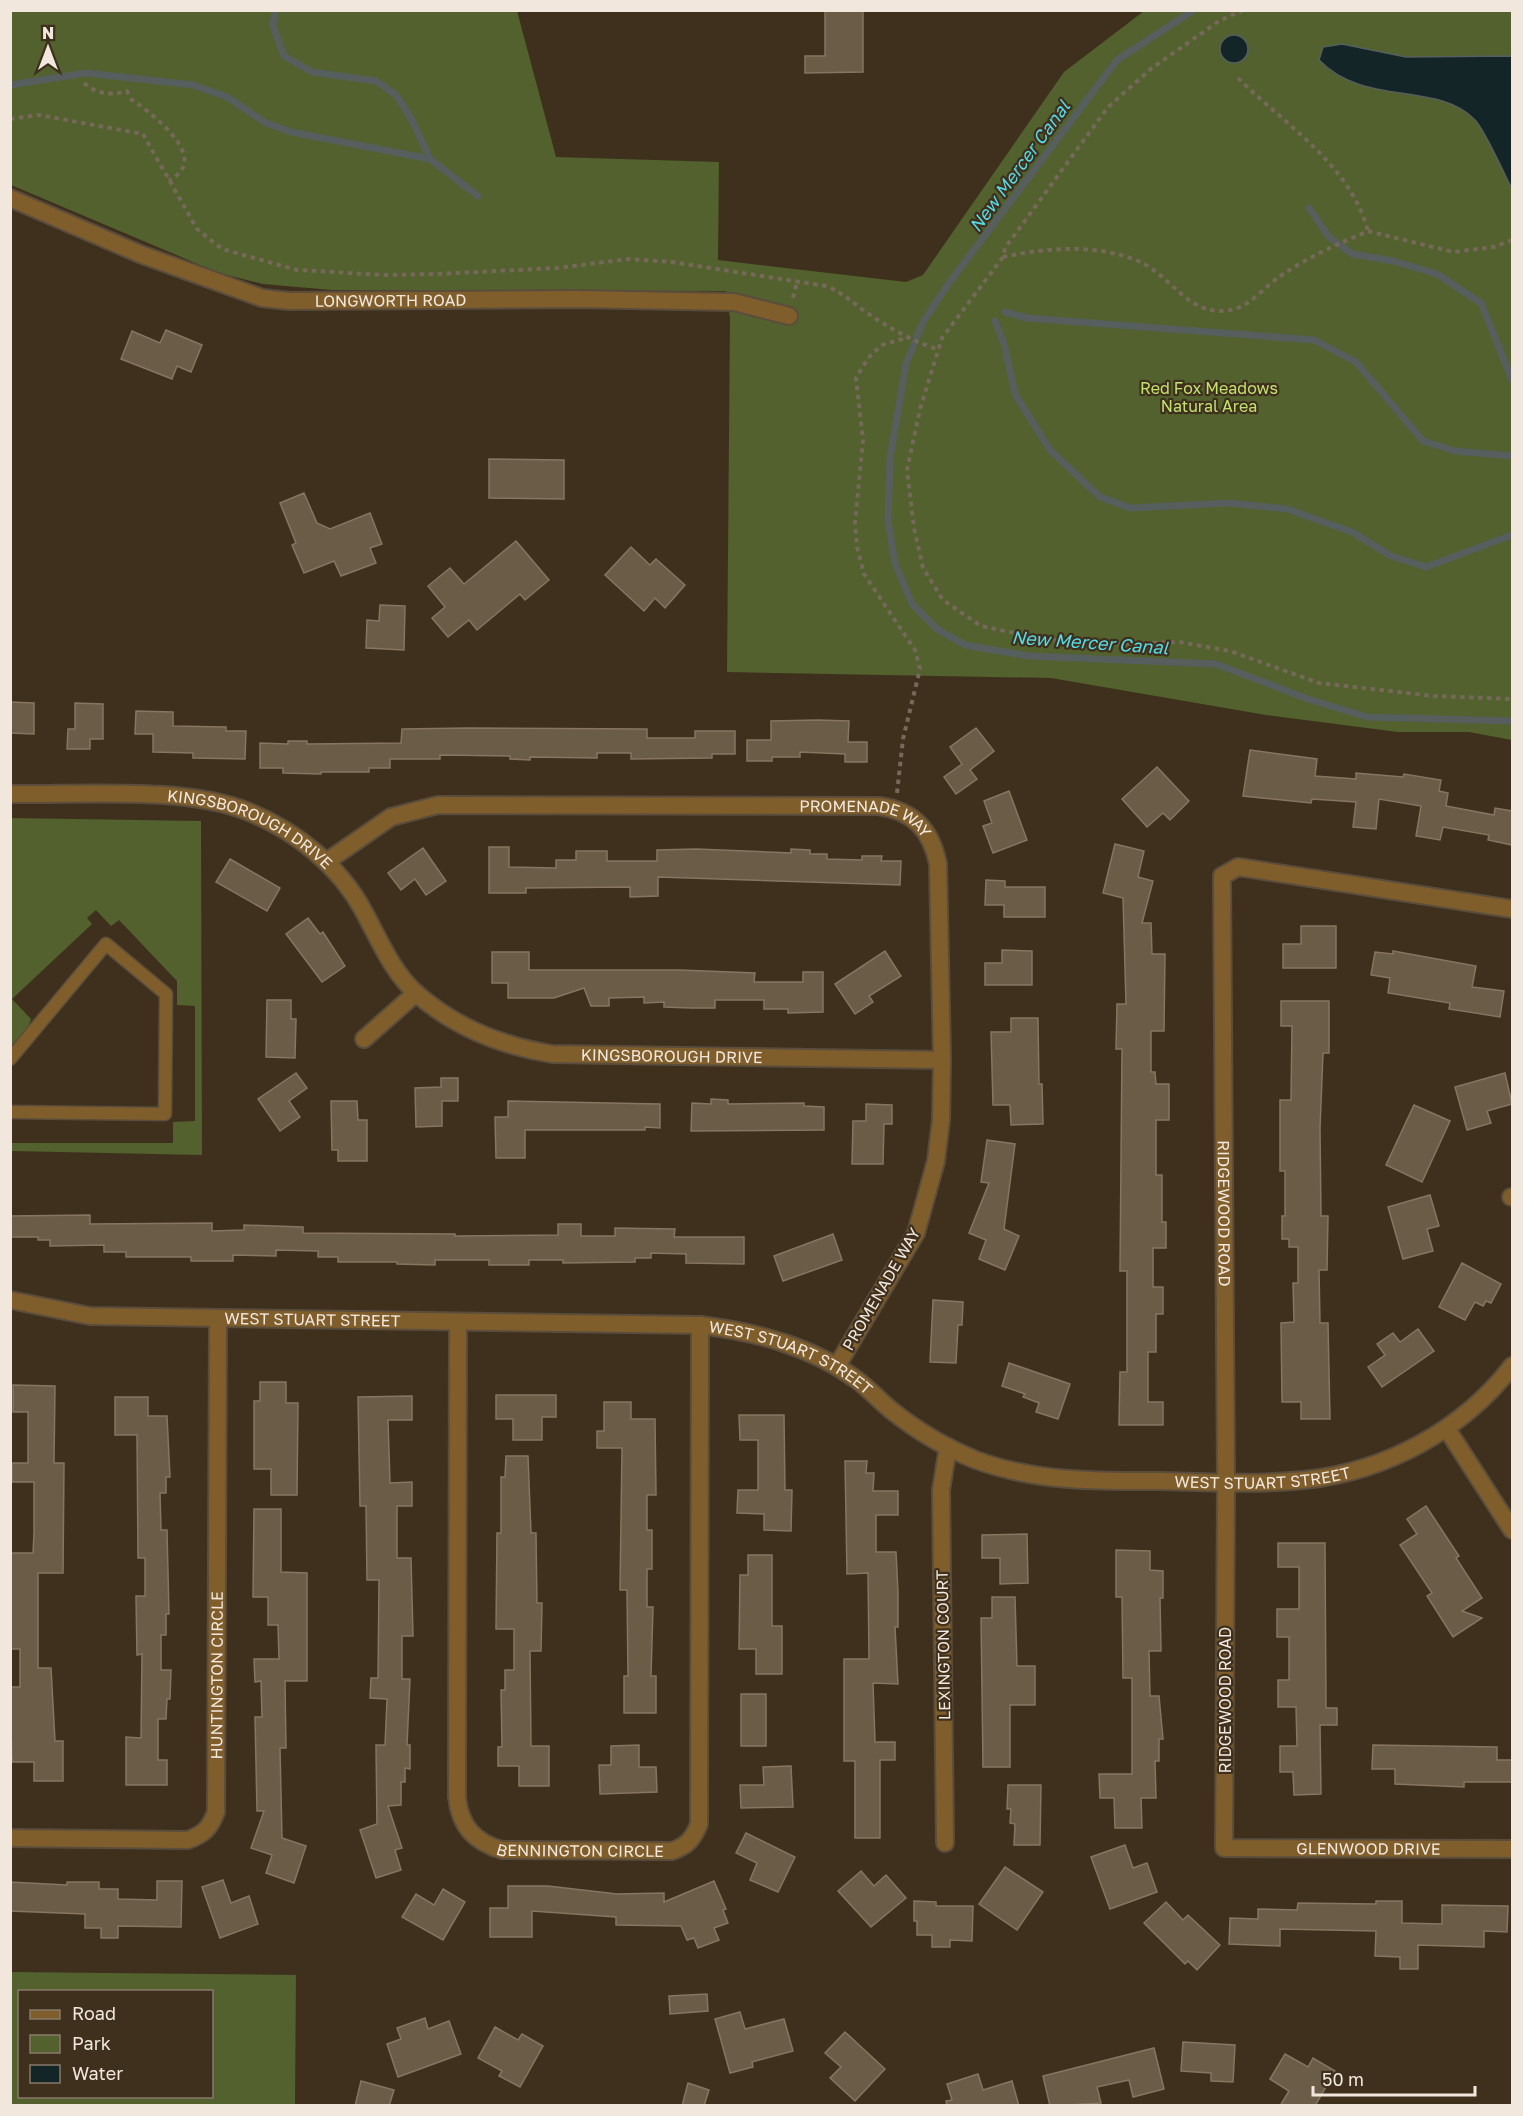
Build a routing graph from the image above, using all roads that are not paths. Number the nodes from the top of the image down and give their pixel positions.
1 (10, 198) edge
2 (789, 316) dead end
3 (10, 794) edge
4 (326, 862) junction
5 (1512, 909) edge
6 (416, 993) junction
7 (364, 1039) dead end
8 (10, 1059) edge
9 (942, 1060) junction
10 (10, 1112) edge
11 (10, 1300) edge
12 (218, 1320) junction
13 (458, 1322) junction
14 (700, 1325) junction
15 (837, 1366) junction
16 (1512, 1366) edge
17 (1446, 1429) junction
18 (948, 1447) junction
19 (1226, 1482) junction
20 (1512, 1530) edge
21 (10, 1838) edge
22 (945, 1843) dead end
23 (1224, 1848) joint
24 (1512, 1849) edge

1 - 2 street, LONGWORTH ROAD
3 - 4 street, KINGSBOROUGH DRIVE
4 - 6 street, KINGSBOROUGH DRIVE
4 - 9 street, PROMENADE WAY
5 - 19 street, RIDGEWOOD ROAD
6 - 7 street
6 - 9 street, KINGSBOROUGH DRIVE
8 - 10 lane
9 - 15 street, PROMENADE WAY
11 - 12 street, WEST STUART STREET
12 - 13 street, WEST STUART STREET
12 - 21 street, HUNTINGTON CIRCLE
13 - 14 street, WEST STUART STREET
13 - 14 street, BENNINGTON CIRCLE
14 - 15 street, WEST STUART STREET
15 - 18 street, WEST STUART STREET
16 - 17 street, WEST STUART STREET
17 - 19 street, WEST STUART STREET
17 - 20 street
18 - 19 street, WEST STUART STREET
18 - 22 street, LEXINGTON COURT
19 - 23 street, RIDGEWOOD ROAD
23 - 24 street, GLENWOOD DRIVE

